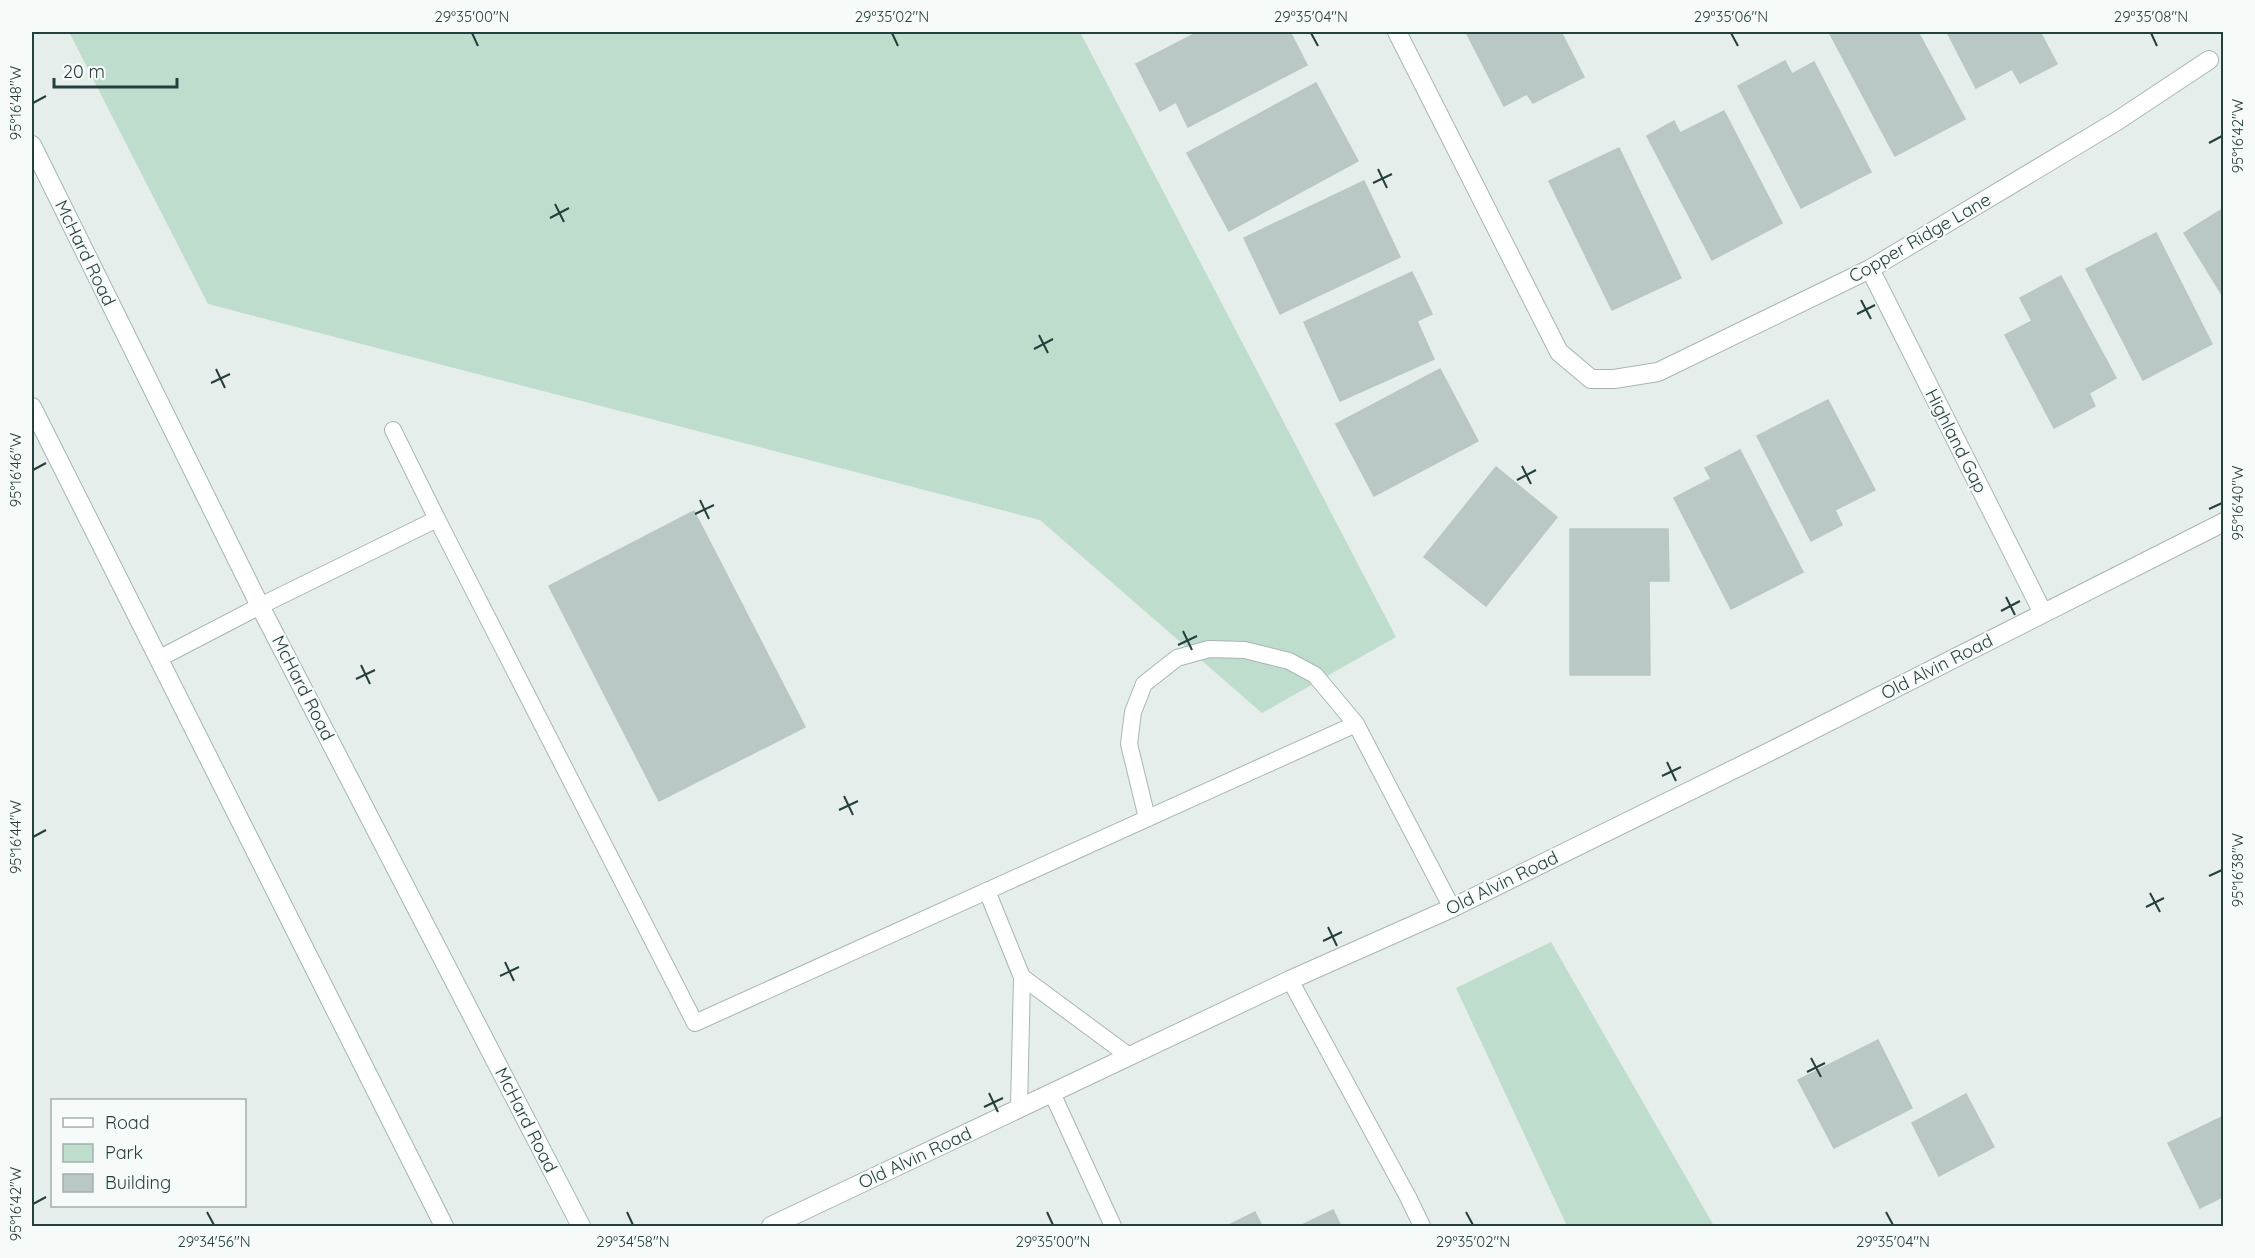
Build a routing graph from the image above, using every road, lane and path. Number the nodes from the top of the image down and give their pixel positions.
1 (1397, 32) edge
2 (2209, 60) dead end
3 (32, 145) edge
4 (1870, 269) junction
5 (32, 407) edge
6 (393, 430) dead end
7 (437, 519) junction
8 (2223, 522) edge
9 (261, 606) junction
10 (2043, 613) junction
11 (158, 659) junction
12 (1356, 724) junction
13 (1147, 818) junction
14 (987, 891) junction
15 (1452, 908) junction
16 (1022, 976) junction
17 (1290, 980) junction
18 (1129, 1056) junction
19 (1052, 1093) junction
20 (1020, 1108) junction
21 (444, 1227) edge
22 (581, 1227) edge
23 (771, 1227) edge
24 (1113, 1227) edge
25 (1422, 1227) edge

1 - 4 street, Copper Ridge Lane
2 - 4 street, Copper Ridge Lane
3 - 9 street, McHard Road
4 - 10 street, Highland Gap
5 - 11 street
6 - 7 lane
7 - 9 lane
7 - 14 lane
8 - 10 street, Old Alvin Road
9 - 11 lane
9 - 22 street, McHard Road
10 - 15 street, Old Alvin Road
11 - 21 street
12 - 13 lane
12 - 13 lane
12 - 15 lane
13 - 14 lane
14 - 16 lane
15 - 17 street, Old Alvin Road
16 - 18 lane
16 - 20 lane
17 - 18 street, Old Alvin Road
17 - 25 lane
18 - 19 street, Old Alvin Road
19 - 20 street, Old Alvin Road
19 - 24 lane
20 - 23 street, Old Alvin Road

